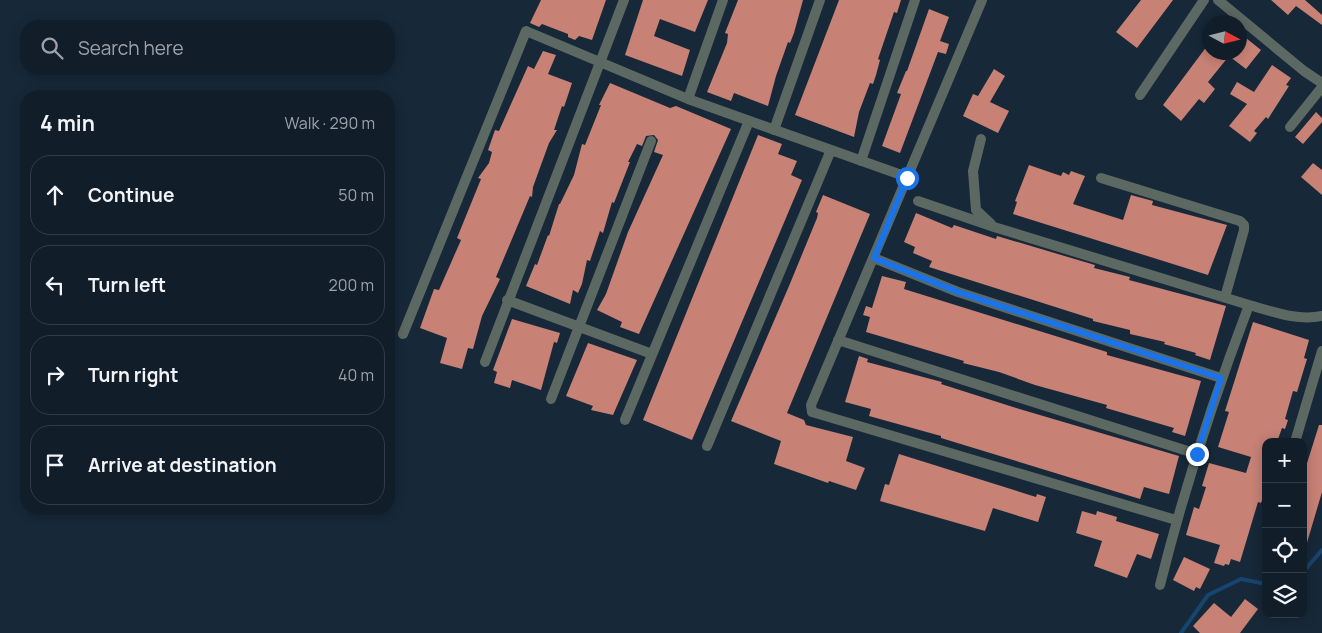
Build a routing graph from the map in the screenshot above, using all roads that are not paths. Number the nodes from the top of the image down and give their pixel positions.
1 (624, 0) edge
2 (723, 0) edge
3 (820, 0) edge
4 (915, 0) edge
5 (982, 0) edge
6 (1204, 0) edge
7 (1218, 0) edge
8 (600, 62) junction
9 (1322, 83) edge
10 (1322, 87) edge
11 (1140, 95) dead end
12 (688, 99) junction
13 (749, 120) junction
14 (1290, 127) dead end
15 (774, 130) junction
16 (981, 139) dead end
17 (651, 142) dead end
18 (831, 150) junction
19 (861, 161) junction
20 (907, 178) junction
21 (1101, 178) dead end
22 (918, 201) dead end
23 (994, 227) junction
24 (874, 258) junction
25 (1224, 297) junction
26 (507, 300) junction
27 (1249, 305) junction
28 (1322, 316) edge
29 (578, 326) junction
30 (403, 334) dead end
31 (838, 340) junction
32 (1322, 351) edge
33 (652, 354) junction
34 (484, 362) dead end
35 (1221, 378) junction
36 (552, 399) dead end
37 (625, 420) dead end
38 (1296, 438) edge
39 (707, 446) dead end
40 (1197, 454) junction
41 (1176, 520) junction
42 (1160, 585) dead end

1 - 8 street
2 - 12 street
3 - 15 street
4 - 19 street
5 - 20 street
6 - 11 street
7 - 9 street
8 - 12 street
8 - 26 street
8 - 30 street
10 - 14 street
12 - 13 street
13 - 15 street
13 - 33 street
15 - 18 street
16 - 23 street
17 - 29 street
18 - 19 street
18 - 39 street
19 - 20 street
20 - 24 street
21 - 25 street
22 - 23 street
23 - 25 street
24 - 31 street
24 - 35 street
25 - 27 street
26 - 29 street
26 - 34 street
27 - 28 street
27 - 35 street
29 - 33 street
29 - 36 street
31 - 40 street
31 - 41 street
32 - 38 street
33 - 37 street
35 - 40 street
40 - 41 street
41 - 42 street

